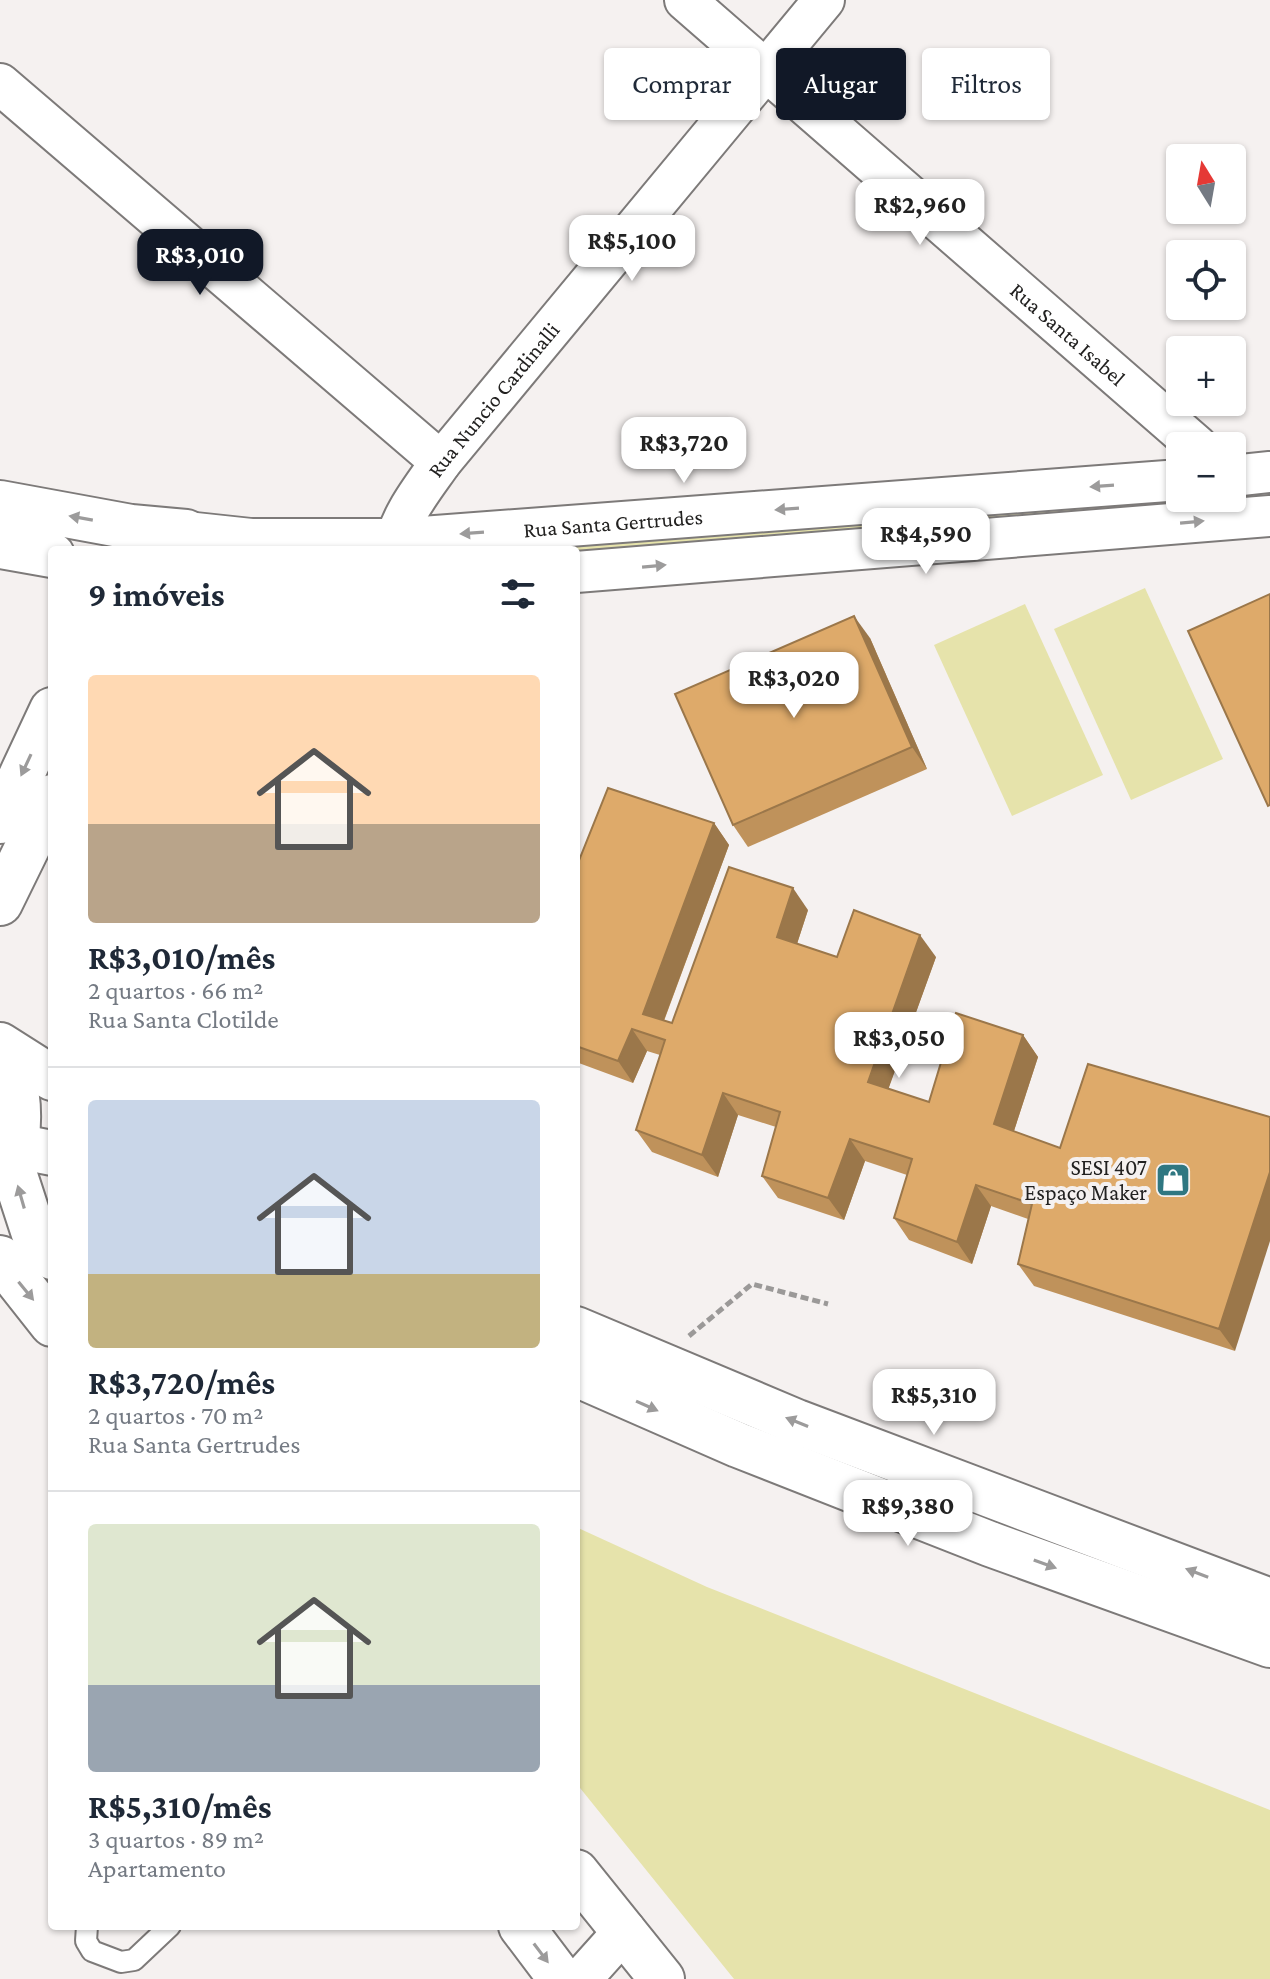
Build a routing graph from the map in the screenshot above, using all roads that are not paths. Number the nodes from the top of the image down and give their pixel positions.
1 (685, 0) edge
2 (824, 0) edge
3 (767, 71) junction
4 (0, 84) edge
5 (1181, 432) edge
6 (441, 462) junction
7 (1270, 472) edge
8 (1246, 475) edge
9 (1166, 481) edge
10 (0, 503) edge
11 (1270, 516) edge
12 (128, 538) edge
13 (181, 541) edge
14 (395, 544) edge
15 (0, 546) edge
16 (48, 554) edge
17 (580, 572) edge
18 (48, 719) edge
19 (48, 805) edge
20 (0, 821) edge
21 (0, 903) edge
22 (0, 1045) edge
23 (48, 1075) edge
24 (19, 1152) edge
25 (48, 1253) edge
26 (0, 1258) edge
27 (48, 1319) edge
28 (580, 1331) edge
29 (580, 1376) edge
30 (1270, 1601) edge
31 (1270, 1645) edge
32 (580, 1877) edge
33 (87, 1930) edge
34 (166, 1930) edge
35 (524, 1930) edge
36 (625, 1930) junction
37 (561, 1979) edge
38 (581, 1979) edge
39 (662, 1979) edge

1 - 3 street, Rua Santa Isabel
2 - 3 street, Rua Nuncio Cardinalli
3 - 5 street, Rua Santa Isabel
3 - 6 street, Rua Nuncio Cardinalli
4 - 6 street
6 - 14 street, Rua Nuncio Cardinalli
7 - 8 street
9 -> 14 street, Rua Santa Gertrudes
12 -> 10 street, Rua Santa Gertrudes
17 -> 11 street, Rua Santa Gertrudes
12 - 13 street, Rua Santa Gertrudes
13 - 14 street, Rua Santa Gertrudes
15 - 16 street
18 -> 20 street
19 - 21 street
22 - 23 street
22 - 24 street
25 -> 24 street
26 -> 27 street
30 -> 28 street
29 -> 31 street
32 - 36 street
33 - 34 lane
35 -> 37 street
36 - 38 street
36 - 39 street

